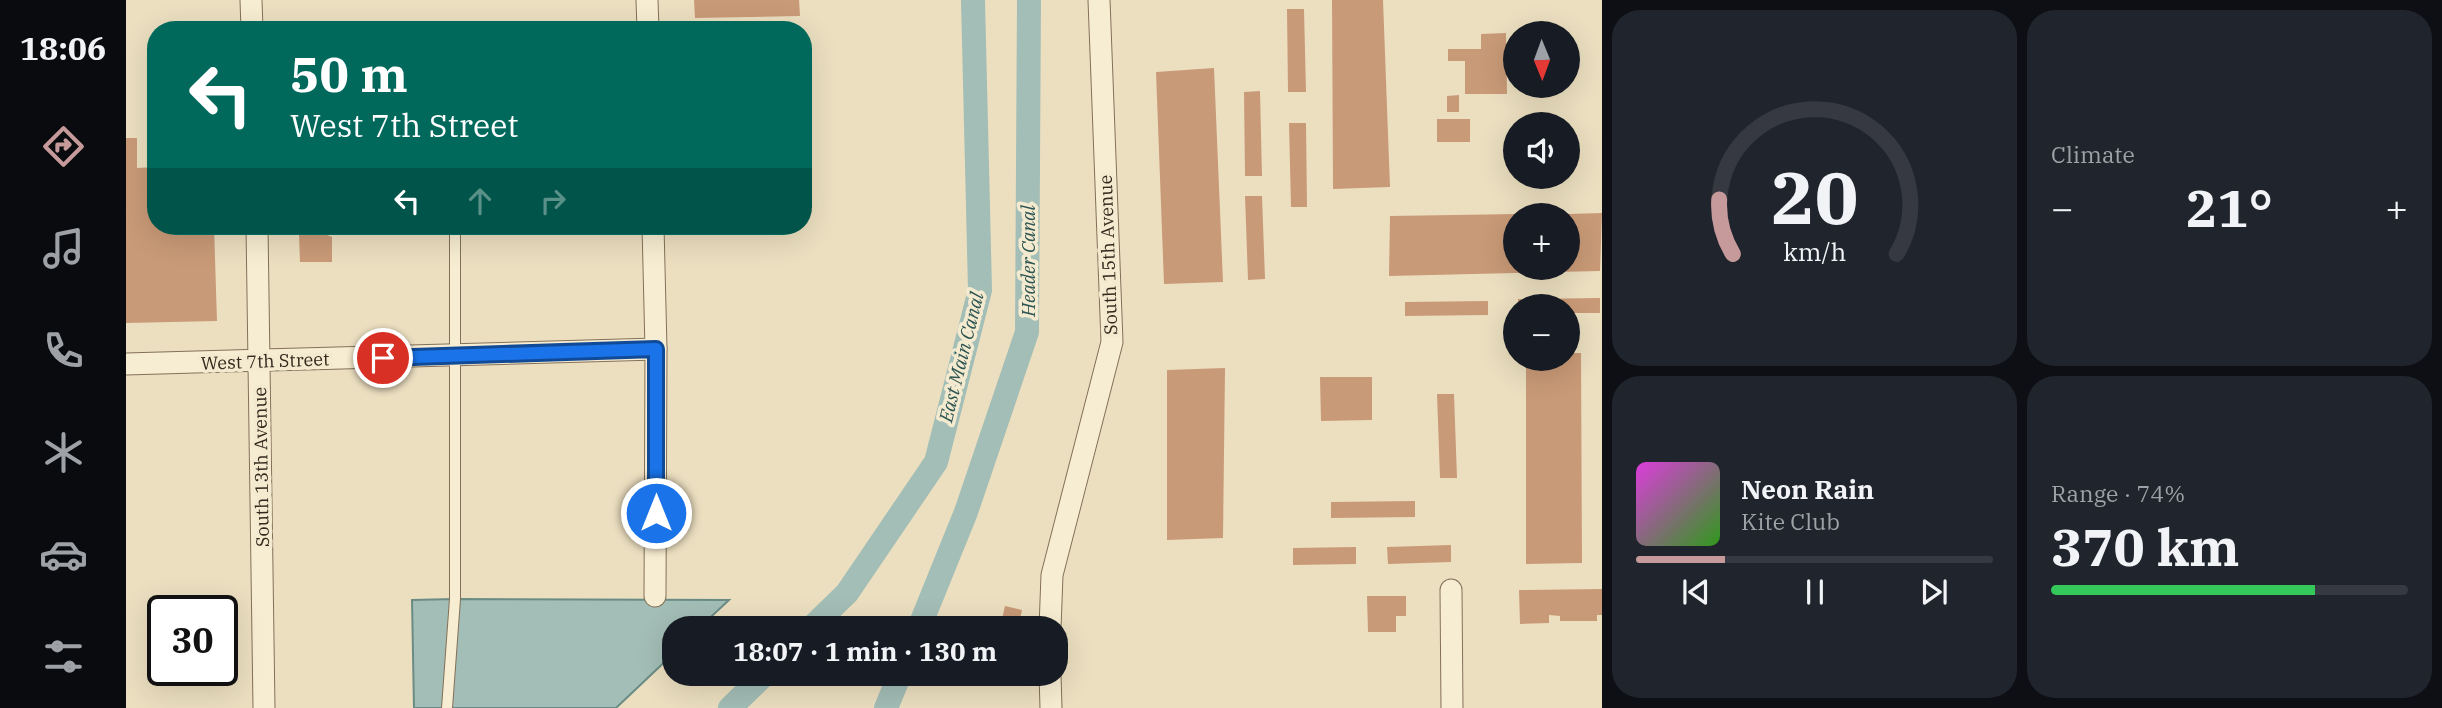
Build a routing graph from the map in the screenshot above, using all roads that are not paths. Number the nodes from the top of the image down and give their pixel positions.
1 (251, 0) edge
2 (647, 0) edge
3 (1099, 0) edge
4 (252, 21) edge
5 (648, 21) edge
6 (257, 235) edge
7 (455, 235) edge
8 (653, 235) edge
9 (656, 349) junction
10 (456, 355) junction
11 (260, 362) junction
12 (126, 364) edge
13 (1451, 590) dead end
14 (655, 596) dead end
15 (1050, 616) edge
16 (1050, 686) edge
17 (264, 708) edge
18 (447, 708) edge
19 (1051, 708) edge
20 (1452, 708) edge

1 - 4 street
2 - 5 street
3 - 15 street, South 15th Avenue
6 - 11 street, South 13th Avenue
7 - 10 lane
8 - 9 street
9 - 10 street, West 7th Street
9 - 14 street
10 - 11 street, West 7th Street
10 - 18 lane
11 - 12 street, West 7th Street
11 - 17 street, South 13th Avenue
13 - 20 street
16 - 19 street

